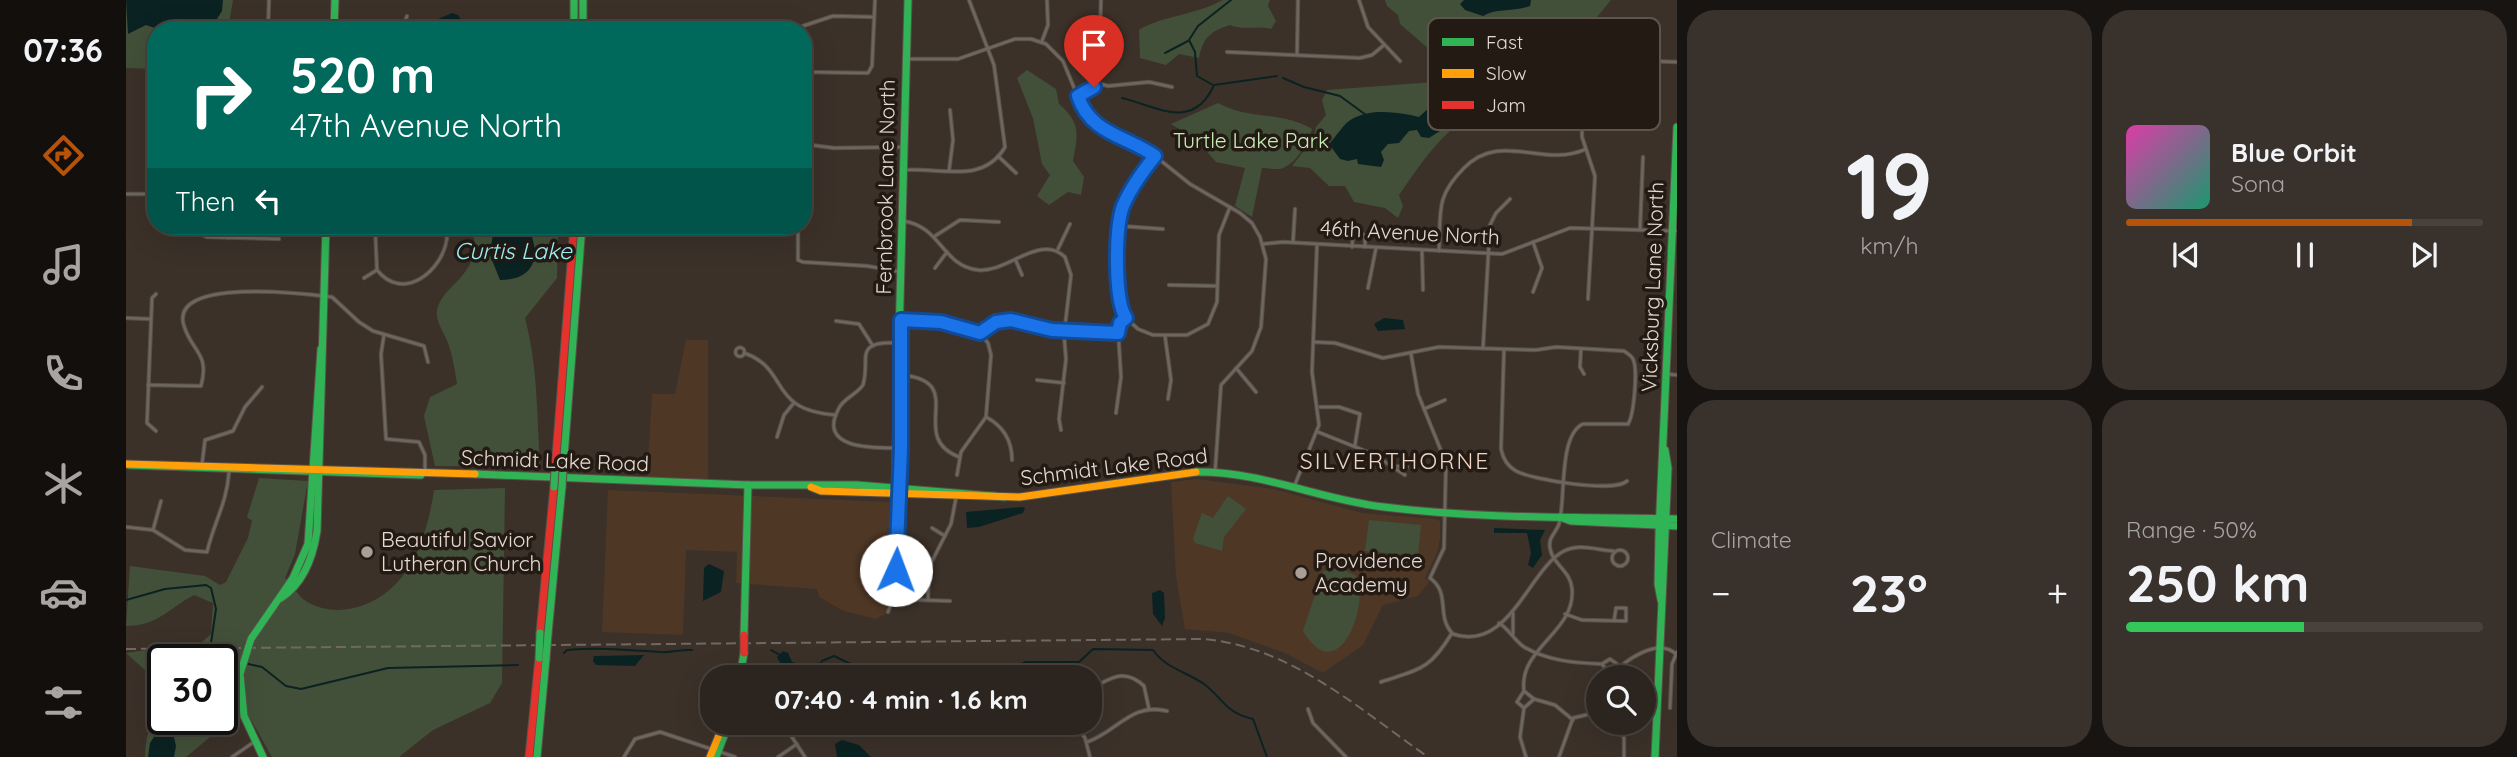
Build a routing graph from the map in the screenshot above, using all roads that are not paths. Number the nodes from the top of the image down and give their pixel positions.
1 (269, 0) edge
2 (335, 0) edge
3 (574, 0) edge
4 (583, 0) edge
5 (875, 0) edge
6 (908, 0) edge
7 (969, 0) edge
8 (1047, 0) edge
9 (1101, 0) edge
10 (1298, 0) edge
11 (1359, 0) edge
12 (407, 16) dead end
13 (874, 17) junction
14 (268, 21) edge
15 (334, 21) edge
16 (405, 21) edge
17 (575, 21) edge
18 (583, 21) edge
19 (812, 23) edge
20 (1042, 42) junction
21 (1384, 45) junction
22 (988, 50) junction
23 (1227, 52) dead end
24 (1297, 55) junction
25 (906, 59) junction
26 (1400, 61) dead end
27 (812, 72) edge
28 (1097, 83) junction
29 (1172, 87) dead end
30 (1078, 96) junction
31 (950, 110) dead end
32 (1677, 127) edge
33 (1581, 130) edge
34 (812, 145) edge
35 (904, 147) junction
36 (1586, 149) junction
37 (998, 156) junction
38 (1155, 156) junction
39 (1643, 157) dead end
40 (904, 170) junction
41 (949, 171) junction
42 (1017, 173) dead end
43 (126, 194) edge
44 (147, 194) edge
45 (1510, 199) dead end
46 (1230, 207) junction
47 (1295, 209) dead end
48 (903, 221) junction
49 (999, 222) dead end
50 (1070, 224) dead end
51 (1120, 226) junction
52 (1593, 228) junction
53 (1163, 229) dead end
54 (1640, 230) junction
55 (1675, 231) edge
56 (203, 235) edge
57 (229, 235) edge
58 (326, 235) edge
59 (375, 235) edge
60 (446, 235) edge
61 (573, 235) edge
62 (581, 235) edge
63 (797, 235) edge
64 (934, 236) junction
65 (229, 238) junction
66 (279, 239) dead end
67 (1293, 242) junction
68 (1534, 242) junction
69 (1263, 244) junction
70 (1317, 244) junction
71 (1352, 247) junction
72 (1364, 248) junction
73 (1376, 248) junction
74 (1058, 251) junction
75 (1422, 251) junction
76 (947, 252) junction
77 (1439, 252) junction
78 (1488, 254) junction
79 (1016, 261) junction
80 (936, 268) dead end
81 (377, 270) junction
82 (902, 272) junction
83 (1022, 275) dead end
84 (365, 278) dead end
85 (1169, 285) dead end
86 (1217, 286) junction
87 (1368, 288) dead end
88 (1423, 290) dead end
89 (1533, 292) dead end
90 (156, 294) dead end
91 (323, 296) junction
92 (1588, 299) dead end
93 (126, 318) edge
94 (1126, 318) junction
95 (151, 319) junction
96 (901, 320) junction
97 (836, 321) dead end
98 (1065, 331) junction
99 (980, 333) junction
100 (1118, 333) junction
101 (384, 335) junction
102 (1165, 336) junction
103 (1313, 342) junction
104 (900, 343) junction
105 (873, 345) junction
106 (1483, 348) junction
107 (1504, 349) junction
108 (1581, 349) junction
109 (744, 354) dead end
110 (1411, 354) junction
111 (428, 362) dead end
112 (1236, 368) junction
113 (1584, 374) dead end
114 (1667, 374) junction
115 (900, 375) junction
116 (1677, 375) edge
117 (934, 378) dead end
118 (1037, 380) dead end
119 (930, 383) junction
120 (1064, 383) junction
121 (148, 385) junction
122 (262, 387) dead end
123 (1256, 392) dead end
124 (1168, 399) dead end
125 (1445, 400) dead end
126 (793, 404) junction
127 (1318, 407) junction
128 (1424, 409) junction
129 (1116, 413) dead end
130 (836, 415) junction
131 (986, 417) junction
132 (1629, 424) junction
133 (1061, 430) dead end
134 (156, 431) dead end
135 (1629, 431) dead end
136 (1318, 432) junction
137 (777, 437) dead end
138 (1355, 445) junction
139 (896, 448) junction
140 (959, 457) junction
141 (1012, 460) dead end
142 (126, 464) edge
143 (202, 464) junction
144 (1392, 466) junction
145 (1407, 467) dead end
146 (316, 470) junction
147 (559, 470) junction
148 (229, 471) junction
149 (1215, 473) junction
150 (425, 474) junction
151 (957, 475) dead end
152 (1405, 475) dead end
153 (1563, 481) junction
154 (1627, 481) dead end
155 (748, 485) junction
156 (1294, 487) junction
157 (897, 490) junction
158 (1004, 496) junction
159 (956, 498) junction
160 (161, 501) dead end
161 (1445, 511) junction
162 (1560, 517) junction
163 (1677, 519) edge
164 (1663, 522) junction
165 (1677, 526) edge
166 (126, 527) edge
167 (932, 528) dead end
168 (153, 530) junction
169 (945, 536) junction
170 (1613, 551) junction
171 (1555, 558) junction
172 (893, 598) junction
173 (928, 599) junction
174 (950, 601) dead end
175 (888, 612) dead end
176 (1513, 613) junction
177 (1565, 614) junction
178 (1614, 621) junction
179 (1499, 623) junction
180 (1452, 633) junction
181 (1513, 635) junction
182 (1659, 648) junction
183 (1536, 653) junction
184 (1676, 653) edge
185 (542, 659) junction
186 (1602, 664) joint
187 (742, 665) edge
188 (1618, 665) edge
189 (1624, 665) edge
190 (1102, 681) edge
191 (1381, 682) dead end
192 (1524, 691) junction
193 (1534, 699) junction
194 (1524, 708) junction
195 (1670, 708) dead end
196 (1149, 709) junction
197 (1308, 709) dead end
198 (1167, 711) dead end
199 (1586, 717) edge
200 (1573, 720) junction
201 (721, 735) edge
202 (724, 735) edge
203 (788, 735) edge
204 (1083, 735) edge
205 (1622, 735) edge
206 (254, 742) junction
207 (1087, 742) junction
208 (797, 744) junction
209 (716, 752) edge
210 (232, 757) edge
211 (263, 757) edge
212 (529, 757) edge
213 (537, 757) edge
214 (624, 757) edge
215 (710, 757) edge
216 (735, 757) edge
217 (778, 757) edge
218 (804, 757) edge
219 (1090, 757) edge
220 (1346, 757) edge
221 (1526, 757) edge
222 (1559, 757) edge
223 (1624, 757) edge
224 (1656, 757) edge

1 - 14 street
2 - 15 main road
3 - 17 main road
4 - 18 main road
5 - 13 street
6 - 25 main road, Fernbrook Lane North
7 - 22 street
8 - 20 street
9 - 28 street
10 - 24 street
11 - 21 street
12 - 16 street
13 - 19 street
13 - 27 street
20 - 22 street
20 - 30 street
21 - 24 street
21 - 26 street
22 - 25 street
22 - 37 street
23 - 24 street
25 - 35 main road, Fernbrook Lane North
28 - 29 street
28 - 30 street
30 - 38 street
31 - 41 street
32 - 55 main road, Vicksburg Lane North
33 - 36 street
34 - 35 street
35 - 40 main road, Fernbrook Lane North
36 - 52 street
36 - 77 street
37 - 41 street
37 - 42 street
38 - 46 street
38 - 51 street
39 - 54 street
40 - 41 street
40 - 48 main road, Fernbrook Lane North
43 - 44 street
45 - 78 street
46 - 69 street
46 - 86 street
47 - 67 street
48 - 64 street
48 - 82 main road, Fernbrook Lane North
49 - 64 street
50 - 74 street
51 - 53 street
51 - 94 street
52 - 54 street, 46th Avenue North
52 - 68 street, 46th Avenue North
52 - 92 street
54 - 55 street, 46th Avenue North
55 - 114 main road, Vicksburg Lane North
56 - 65 street
57 - 65 street
58 - 91 main road
59 - 81 street
60 - 81 street
61 - 147 main road
62 - 147 main road
63 - 82 street
64 - 76 street
65 - 66 street
67 - 69 street, 46th Avenue North
67 - 70 street, 46th Avenue North
68 - 78 street, 46th Avenue North
68 - 89 street
69 - 112 street
70 - 71 street, 46th Avenue North
70 - 103 street
71 - 72 street, 46th Avenue North
71 - 72 street
72 - 73 street, 46th Avenue North
73 - 75 street, 46th Avenue North
73 - 87 street
74 - 79 street
74 - 98 street
75 - 77 street, 46th Avenue North
75 - 88 street
76 - 79 street
76 - 80 street
77 - 78 street, 46th Avenue North
78 - 106 street
79 - 83 street
81 - 84 street
82 - 96 main road, Fernbrook Lane North
85 - 86 street
86 - 102 street
90 - 95 street
91 - 101 street
91 - 121 street
91 - 146 main road
93 - 95 street
94 - 100 street
94 - 102 street
95 - 121 street
96 - 99 street
96 - 104 main road, Fernbrook Lane North
97 - 105 street
98 - 99 street
98 - 100 street
98 - 120 street
99 - 131 street
100 - 129 street
101 - 111 street
101 - 150 street
102 - 124 street
103 - 110 street
103 - 127 street
104 - 105 street
104 - 115 main road, Fernbrook Lane North
105 - 130 street
106 - 107 street
106 - 110 street
107 - 108 street
107 - 153 street
108 - 113 street
108 - 132 street
109 - 126 street
110 - 128 street
112 - 123 street
112 - 149 street
114 - 116 street
114 - 164 main road, Vicksburg Lane North
115 - 119 street
115 - 139 main road, Fernbrook Lane North
115 - 157 main road, Fernbrook Lane North
117 - 119 street
118 - 120 street
119 - 140 street
120 - 133 street
121 - 134 street
122 - 143 street
125 - 128 street
126 - 130 street
126 - 137 street
127 - 136 street
127 - 138 street
128 - 161 street
130 - 139 street
131 - 140 street
131 - 141 street
132 - 135 street
132 - 153 street
136 - 138 street
136 - 156 street
138 - 144 street
139 - 157 main road, Fernbrook Lane North
140 - 151 street
142 - 143 main road, Schmidt Lake Road
142 - 148 main road, Schmidt Lake Road
143 - 146 main road, Schmidt Lake Road
144 - 145 street
144 - 152 street
146 - 148 main road, Schmidt Lake Road
146 - 150 main road, Schmidt Lake Road
146 - 206 main road, bridge
147 - 185 main road, bridge
148 - 168 street
149 - 156 main road, Schmidt Lake Road
149 - 158 main road, Schmidt Lake Road
150 - 155 main road, Schmidt Lake Road
153 - 154 street
153 - 162 street
155 - 157 main road, Schmidt Lake Road
155 - 187 main road, bridge
156 - 161 main road, Schmidt Lake Road
157 - 158 main road, Schmidt Lake Road
157 - 159 main road, Schmidt Lake Road
157 - 172 street, Fernbrook Lane North
158 - 159 main road, Schmidt Lake Road
159 - 169 street
160 - 168 street
161 - 162 main road, Schmidt Lake Road
161 - 180 street
162 - 164 main road, Schmidt Lake Road
162 - 171 street
163 - 164 main road, Schmidt Lake Road
164 - 165 main road, Schmidt Lake Road
164 - 182 main road, Vicksburg Lane North
166 - 168 street
167 - 169 street
169 - 173 street
170 - 170 street
170 - 171 street
171 - 176 street
171 - 177 street
172 - 173 street
172 - 175 street, Fernbrook Lane North
173 - 174 street
176 - 179 street
176 - 181 street
177 - 178 street
177 - 183 street
178 - 178 street
179 - 180 street
179 - 181 street
180 - 191 street
181 - 183 street
182 - 184 street
182 - 189 street
182 - 224 main road, Vicksburg Lane North
183 - 186 street
183 - 192 street
184 - 195 street
185 - 212 main road
185 - 213 main road
186 - 188 street
190 - 196 street
192 - 193 street
192 - 194 street
193 - 194 street
193 - 200 street
194 - 221 street
196 - 198 street
196 - 207 street
197 - 220 street
199 - 200 street
200 - 222 street
201 - 209 main road
202 - 209 main road
203 - 208 street
204 - 207 street
205 - 223 street
206 - 210 street
206 - 211 main road
207 - 219 street
208 - 217 street
208 - 218 street
209 - 214 street
209 - 215 main road
209 - 216 street

